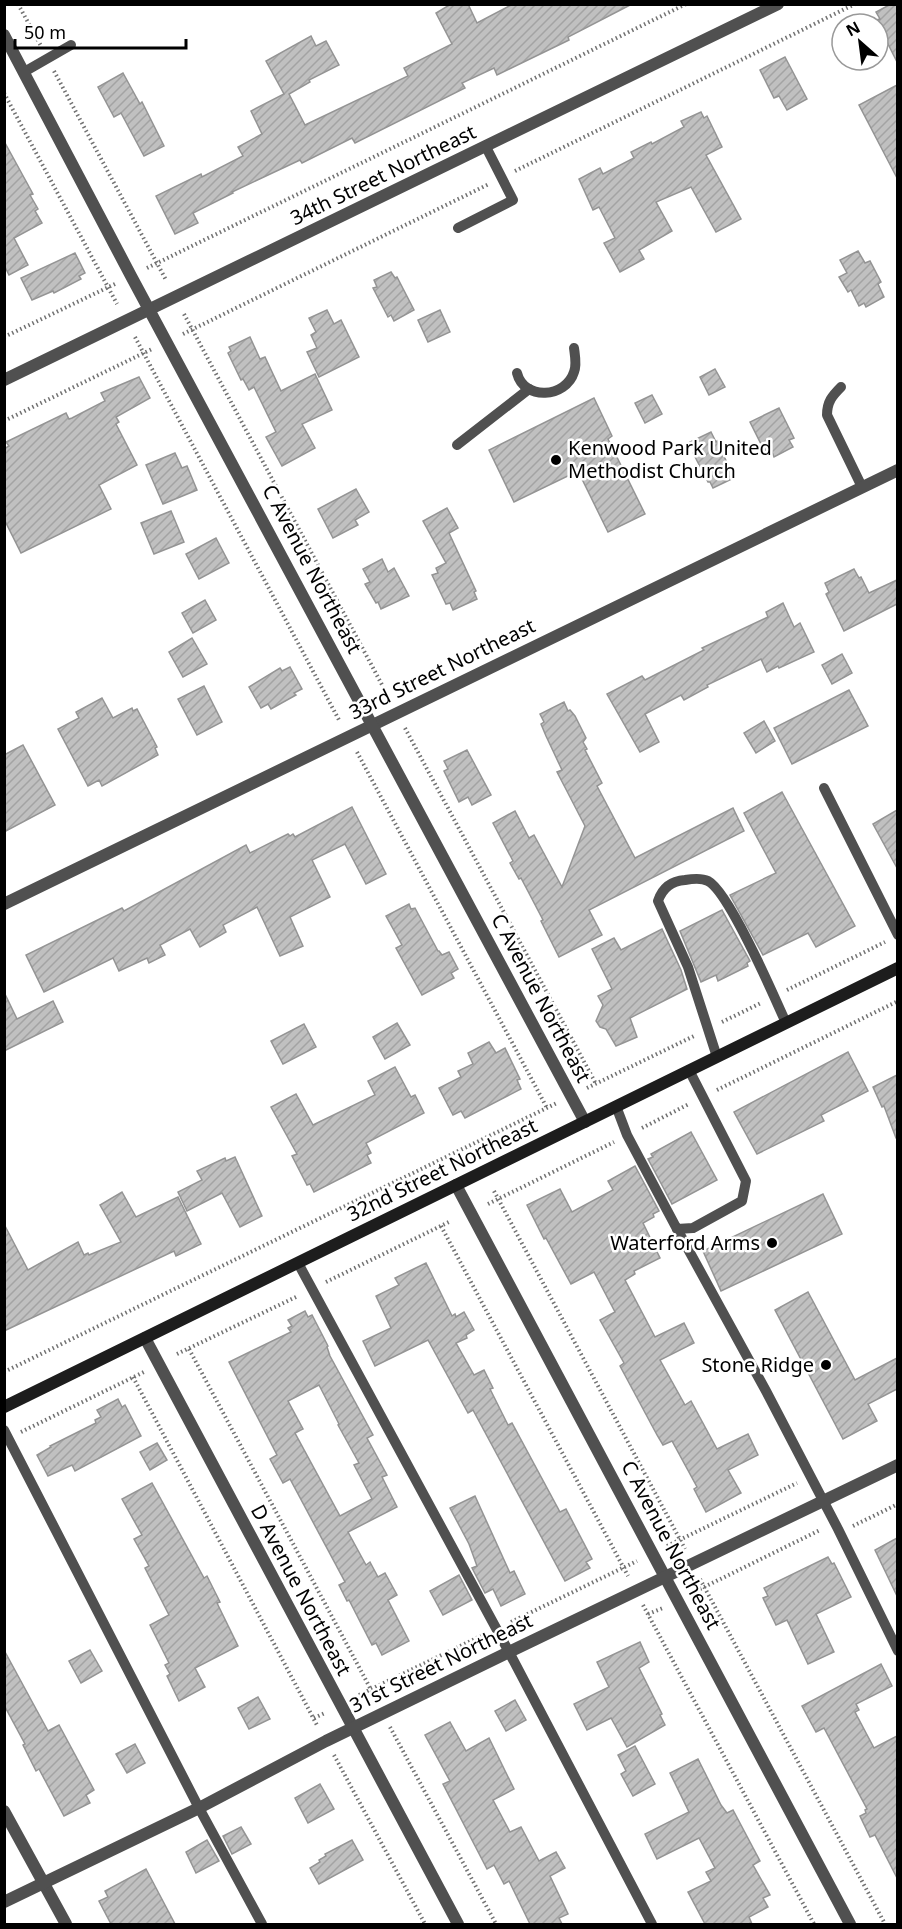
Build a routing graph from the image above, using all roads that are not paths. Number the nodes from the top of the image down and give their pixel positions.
1 (778, 4) edge
2 (4, 34) edge
3 (71, 45) dead end
4 (24, 72) junction
5 (486, 147) junction
6 (458, 228) dead end
7 (150, 309) junction
8 (574, 348) dead end
9 (517, 373) dead end
10 (4, 380) edge
11 (842, 387) dead end
12 (529, 389) junction
13 (457, 445) dead end
14 (897, 470) edge
15 (862, 487) junction
16 (373, 724) junction
17 (824, 788) dead end
18 (4, 904) edge
19 (897, 935) edge
20 (897, 968) edge
21 (786, 1023) junction
22 (717, 1057) junction
23 (689, 1070) junction
24 (616, 1106) junction
25 (585, 1122) junction
26 (456, 1185) junction
27 (677, 1229) junction
28 (298, 1263) junction
29 (145, 1338) junction
30 (4, 1407) edge
31 (6, 1434) edge
32 (897, 1465) edge
33 (822, 1502) junction
34 (665, 1577) junction
35 (897, 1651) edge
36 (509, 1652) junction
37 (353, 1728) junction
38 (199, 1808) junction
39 (4, 1811) edge
40 (43, 1883) junction
41 (4, 1902) edge
42 (66, 1924) edge
43 (262, 1924) edge
44 (458, 1924) edge
45 (652, 1924) edge
46 (850, 1924) edge

1 - 5 street, 34th Street Northeast
2 - 4 street, C Avenue Northeast
3 - 4 lane
4 - 7 street, C Avenue Northeast
5 - 6 lane
5 - 7 street, 34th Street Northeast
7 - 10 street, 34th Street Northeast
7 - 16 street, C Avenue Northeast
8 - 12 lane
9 - 12 lane
11 - 15 lane
12 - 13 lane
14 - 15 street, 33rd Street Northeast
15 - 16 street, 33rd Street Northeast
16 - 18 street, 33rd Street Northeast
16 - 25 street, C Avenue Northeast
17 - 19 lane
20 - 21 main road, 32nd Street Northeast
21 - 22 main road, 32nd Street Northeast
21 - 22 lane
22 - 23 main road, 32nd Street Northeast
23 - 24 main road, 32nd Street Northeast
23 - 27 lane
24 - 25 main road, 32nd Street Northeast
24 - 27 lane
25 - 26 main road, 32nd Street Northeast
26 - 28 main road, 32nd Street Northeast
26 - 34 street, C Avenue Northeast
27 - 33 lane
28 - 29 main road, 32nd Street Northeast
28 - 36 lane
29 - 30 main road, 32nd Street Northeast
29 - 37 street, D Avenue Northeast
31 - 38 lane
32 - 33 street, 31st Street Northeast
33 - 34 street, 31st Street Northeast
33 - 35 lane
34 - 36 street, 31st Street Northeast
34 - 46 street, C Avenue Northeast
36 - 37 street, 31st Street Northeast
36 - 45 lane
37 - 38 street, 31st Street Northeast
37 - 44 street, D Avenue Northeast
38 - 40 street, 31st Street Northeast
38 - 43 lane
39 - 40 street
40 - 41 street, 31st Street Northeast
40 - 42 street

